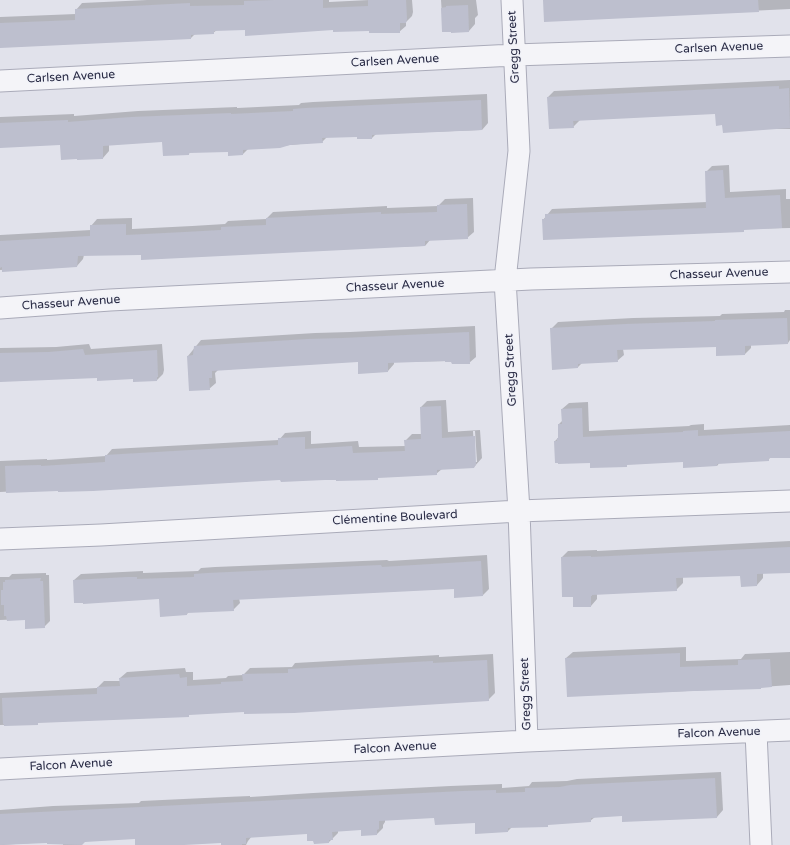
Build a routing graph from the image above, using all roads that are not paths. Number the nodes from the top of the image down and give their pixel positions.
1 (512, 0) edge
2 (790, 46) edge
3 (514, 55) junction
4 (0, 81) edge
5 (790, 272) edge
6 (505, 280) junction
7 (0, 308) edge
8 (790, 501) edge
9 (519, 511) junction
10 (0, 539) edge
11 (790, 730) edge
12 (756, 732) junction
13 (527, 741) junction
14 (0, 769) edge
15 (761, 845) edge

1 - 3 street, Gregg Street
2 - 3 street, Carlsen Avenue
3 - 4 street, Carlsen Avenue
3 - 6 street, Gregg Street
5 - 6 street, Chasseur Avenue
6 - 7 street, Chasseur Avenue
6 - 9 street, Gregg Street
8 - 9 street, Clémentine Boulevard
9 - 10 street, Clémentine Boulevard
9 - 13 street, Gregg Street
11 - 12 street, Falcon Avenue
12 - 13 street, Falcon Avenue
12 - 15 street
13 - 14 street, Falcon Avenue

